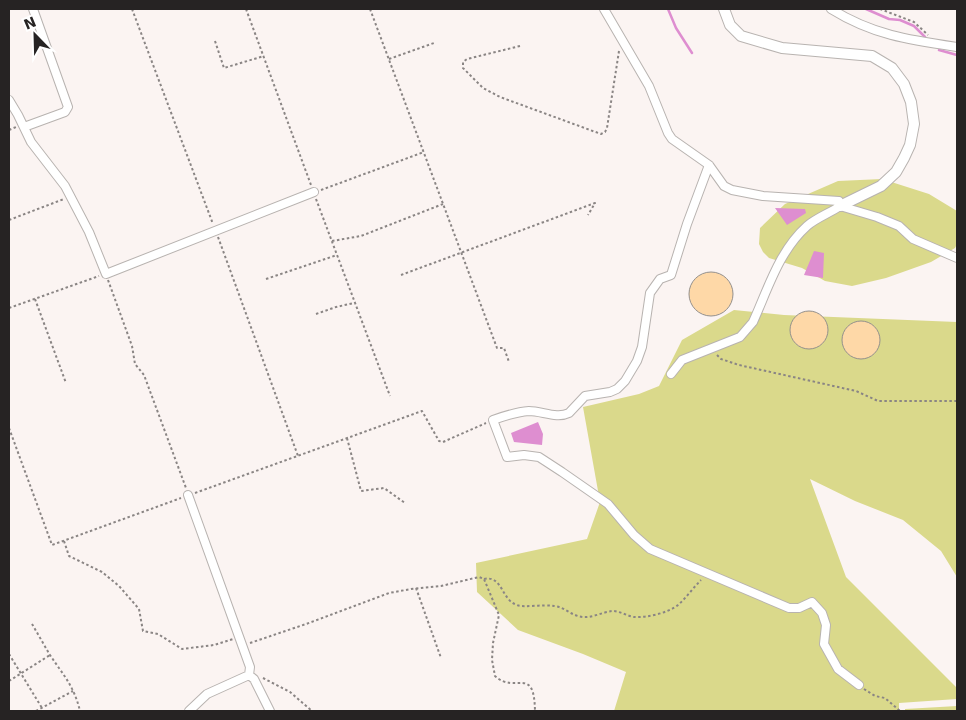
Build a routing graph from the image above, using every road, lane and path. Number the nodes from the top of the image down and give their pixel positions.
1 (33, 9) edge
2 (132, 9) edge
3 (246, 9) edge
4 (370, 9) edge
5 (604, 9) edge
6 (724, 9) edge
7 (831, 9) edge
8 (880, 9) edge
9 (215, 41) dead end
10 (623, 42) junction
11 (434, 43) dead end
12 (932, 43) junction
13 (520, 46) dead end
14 (957, 46) edge
15 (264, 56) junction
16 (389, 59) junction
17 (9, 100) edge
18 (24, 127) junction
19 (424, 152) junction
20 (709, 165) junction
21 (314, 192) junction
22 (71, 197) junction
23 (443, 204) junction
24 (840, 206) junction
25 (588, 215) dead end
26 (9, 220) edge
27 (216, 232) junction
28 (332, 241) junction
29 (337, 254) junction
30 (461, 254) junction
31 (957, 258) edge
32 (106, 274) junction
33 (401, 275) dead end
34 (266, 278) dead end
35 (35, 298) junction
36 (355, 303) junction
37 (9, 308) edge
38 (316, 314) dead end
39 (714, 347) junction
40 (509, 362) dead end
41 (671, 374) dead end
42 (66, 383) dead end
43 (390, 396) dead end
44 (957, 401) edge
45 (493, 420) junction
46 (9, 428) edge
47 (347, 438) junction
48 (298, 456) junction
49 (188, 495) junction
50 (405, 503) dead end
51 (64, 541) junction
52 (708, 573) junction
53 (484, 579) junction
54 (416, 588) junction
55 (32, 624) dead end
56 (240, 636) junction
57 (243, 645) junction
58 (9, 654) edge
59 (50, 655) junction
60 (442, 658) dead end
61 (21, 674) junction
62 (252, 677) junction
63 (9, 681) edge
64 (859, 685) joint
65 (73, 690) junction
66 (42, 708) junction
67 (36, 711) edge
68 (80, 711) edge
69 (189, 711) edge
70 (266, 711) edge
71 (312, 711) edge
72 (535, 711) edge
73 (900, 711) edge

1 - 18 street
2 - 27 path
3 - 15 path
4 - 16 path
5 - 10 street
6 - 24 street
7 - 12 street
8 - 12 path
9 - 15 path
10 - 13 path
10 - 20 street
11 - 16 path
12 - 14 street
15 - 21 path
16 - 19 path
17 - 18 street
18 - 22 street
19 - 21 path
19 - 23 path
20 - 24 street
20 - 45 street
21 - 27 street
21 - 28 path
22 - 26 path
22 - 32 street
23 - 28 path
23 - 30 path
24 - 31 street
24 - 39 street
25 - 30 path
27 - 32 street
27 - 48 path
28 - 29 path
29 - 34 path
29 - 36 path
30 - 33 path
30 - 40 path
32 - 35 path
32 - 49 path
35 - 37 path
35 - 42 path
36 - 38 path
36 - 43 path
39 - 41 street
39 - 44 path
45 - 47 path
45 - 52 street
46 - 51 path
47 - 48 path
47 - 50 path
48 - 49 path
49 - 51 path
49 - 56 street
51 - 56 path
52 - 53 path
52 - 64 street
53 - 54 path
53 - 72 path
54 - 57 path
54 - 60 path
55 - 59 path
56 - 57 street
57 - 62 street
58 - 61 path
59 - 61 path
59 - 65 path
61 - 63 path
61 - 66 path
62 - 69 street
62 - 70 street
62 - 71 path
64 - 73 path
65 - 66 path
65 - 68 path
66 - 67 path

